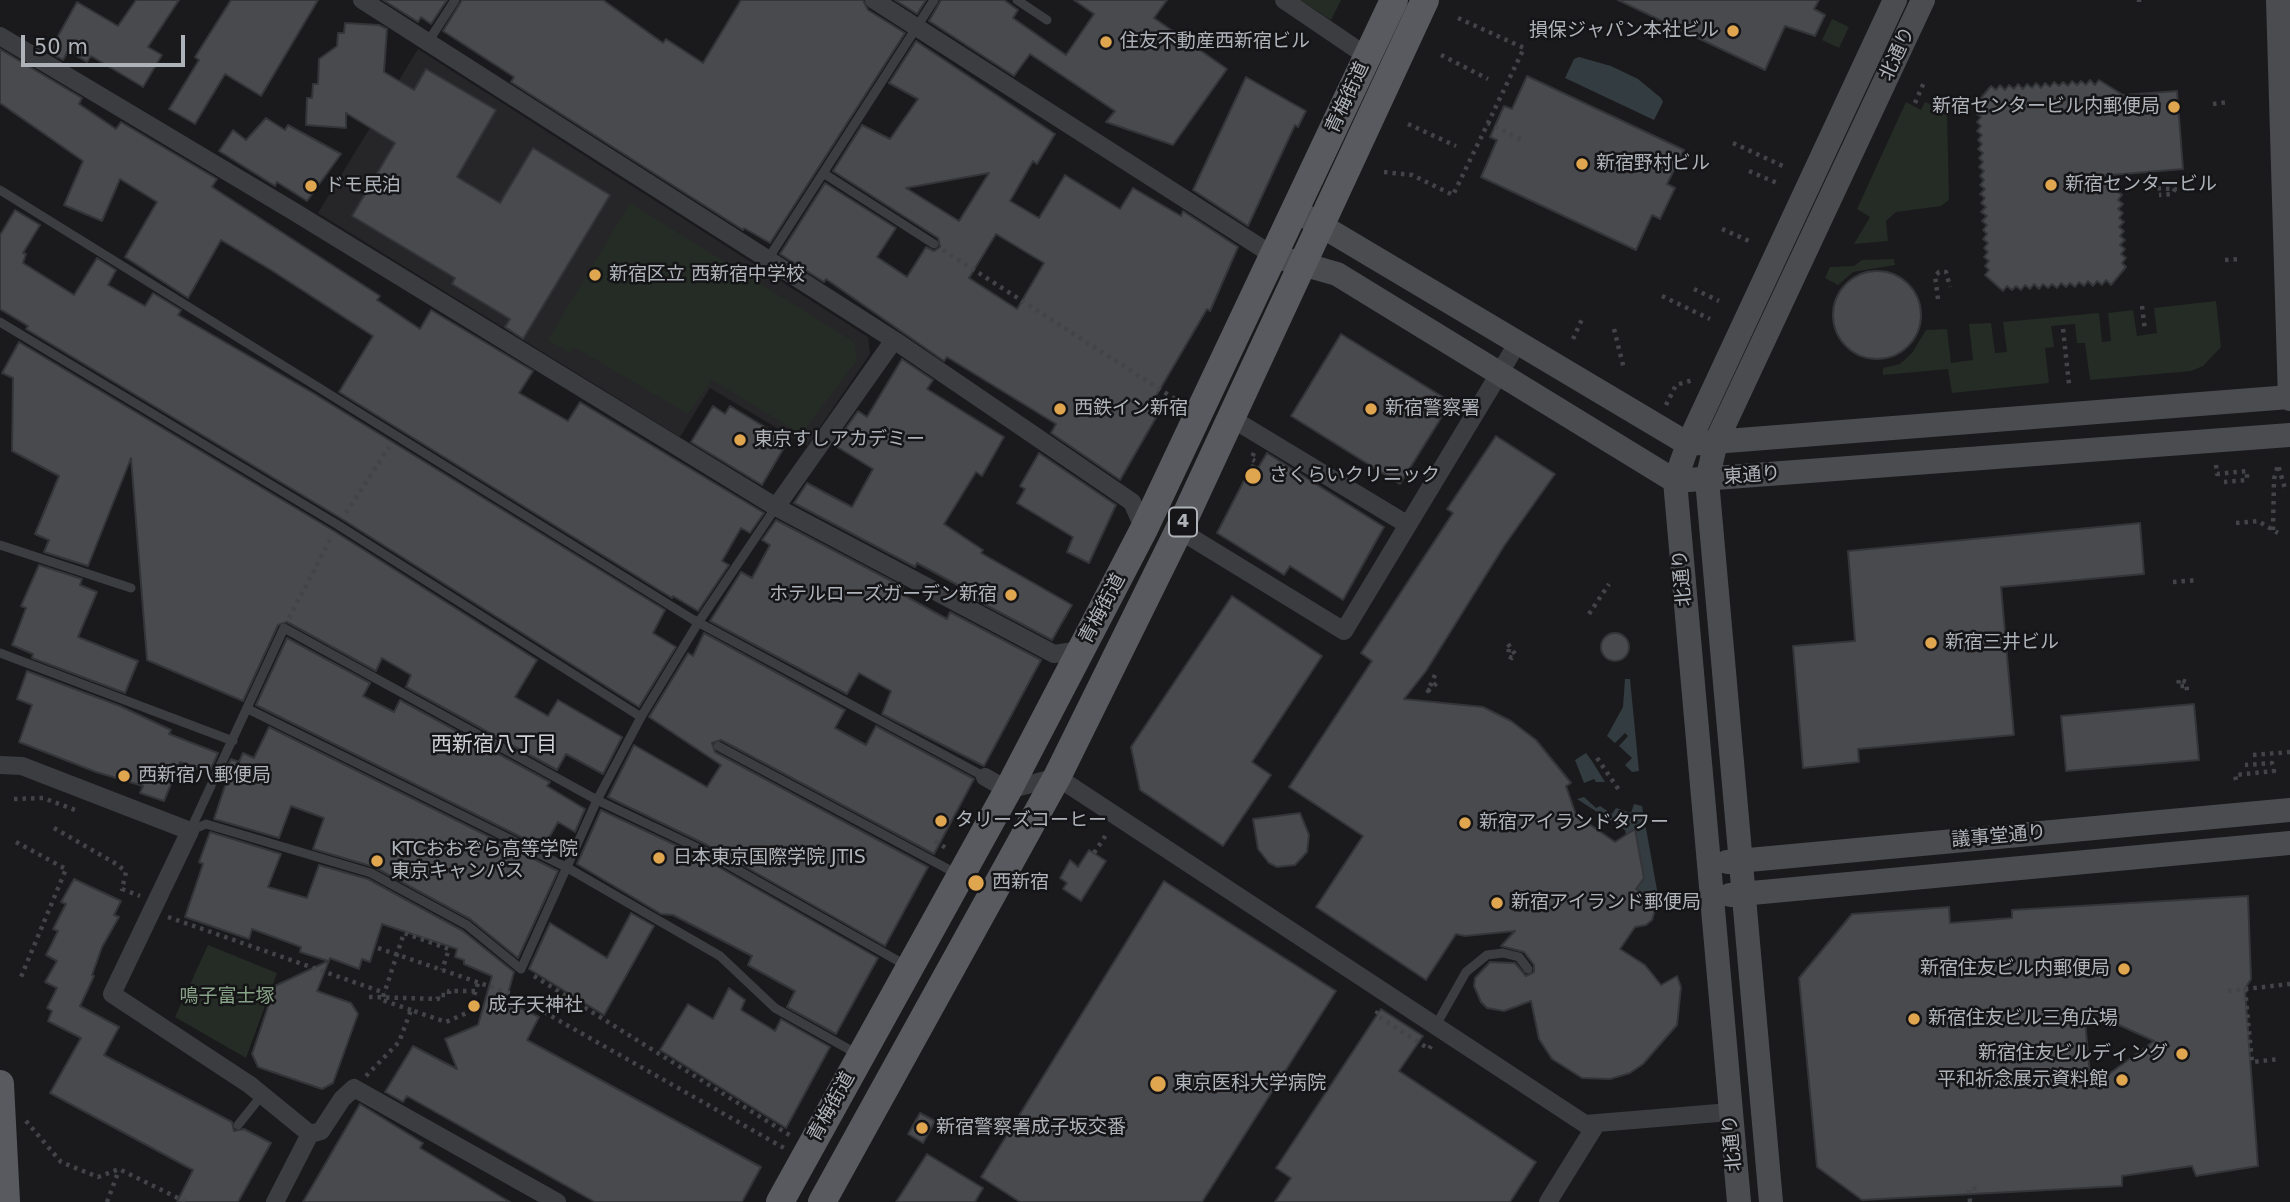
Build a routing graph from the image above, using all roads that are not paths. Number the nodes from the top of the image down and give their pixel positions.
1 (362, 0) edge
2 (455, 0) edge
3 (874, 0) edge
4 (934, 0) edge
5 (1017, 0) edge
6 (1284, 0) edge
7 (1394, 0) edge
8 (1424, 0) edge
9 (1895, 0) edge
10 (1923, 0) edge
11 (2278, 0) edge
12 (1047, 20) dead end
13 (915, 27) junction
14 (0, 37) edge
15 (428, 42) junction
16 (1368, 57) junction
17 (1314, 172) junction
18 (822, 173) junction
19 (0, 190) edge
20 (1295, 210) junction
21 (1321, 225) junction
22 (934, 244) road end
23 (1263, 250) junction
24 (768, 259) junction
25 (1302, 263) junction
26 (0, 322) edge
27 (894, 340) junction
28 (1517, 344) junction
29 (1500, 372) junction
30 (2290, 397) edge
31 (1231, 418) junction
32 (2290, 435) edge
33 (1716, 442) junction
34 (1688, 444) junction
35 (1707, 480) junction
36 (1675, 481) junction
37 (776, 507) junction
38 (1408, 526) junction
39 (1144, 529) junction
40 (1179, 530) junction
41 (0, 545) edge
42 (131, 588) dead end
43 (698, 623) junction
44 (1081, 650) junction
45 (0, 653) edge
46 (248, 709) junction
47 (641, 717) junction
48 (233, 741) junction
49 (718, 746) dead end
50 (0, 765) edge
51 (1058, 778) junction
52 (997, 784) junction
53 (597, 800) junction
54 (2287, 811) edge
55 (190, 831) junction
56 (2288, 843) edge
57 (1741, 861) junction
58 (1709, 864) junction
59 (566, 867) junction
60 (960, 876) junction
61 (1744, 894) junction
62 (1712, 897) junction
63 (909, 967) junction
64 (1528, 969) dead end
65 (1436, 1025) junction
66 (860, 1055) junction
67 (0, 1084) edge
68 (262, 1095) junction
69 (1730, 1112) junction
70 (1597, 1123) junction
71 (238, 1125) dead end
72 (310, 1134) junction
73 (827, 1199) edge
74 (6, 1202) edge
75 (275, 1202) edge
76 (556, 1202) edge
77 (780, 1202) edge
78 (1548, 1202) edge
79 (1739, 1202) edge
80 (1771, 1202) edge

1 - 15 street
2 - 15 lane
3 - 13 street
4 - 13 lane
5 - 12 lane
6 - 16 street
7 - 16 main road, 青梅街道 / 4
8 - 21 main road, 青梅街道 / 4
9 - 34 main road, 北通り
10 - 33 main road, 北通り
11 - 30 main road
13 - 18 lane
13 - 23 street
14 - 37 street
15 - 24 street
16 - 17 main road, 青梅街道 / 4
17 - 20 main road, 青梅街道 / 4
17 - 23 street
18 - 22 lane
18 - 24 lane
19 - 43 lane
20 - 21 main road
20 - 23 main road, 青梅街道 / 4
21 - 25 main road, 青梅街道 / 4
21 - 28 main road
23 - 25 main road
23 - 39 main road, 青梅街道 / 4
24 - 27 street
25 - 29 main road
25 - 31 main road, 青梅街道 / 4
26 - 47 lane
27 - 37 street
27 - 39 street
28 - 29 street
28 - 34 main road
29 - 36 main road
29 - 38 street
30 - 33 main road, 東通り
31 - 38 street
31 - 40 main road, 青梅街道 / 4
32 - 35 main road, 東通り
33 - 34 main road, 東通り
33 - 35 main road, 北通り
34 - 36 main road, 北通り
35 - 36 main road, 東通り
35 - 57 main road, 北通り
36 - 58 main road, 北通り
37 - 43 lane
37 - 44 street
38 - 40 street
39 - 44 main road, 青梅街道 / 4
40 - 51 main road, 青梅街道 / 4
41 - 42 lane
43 - 47 lane
43 - 52 lane
44 - 52 main road, 青梅街道 / 4
45 - 48 lane
46 - 48 lane
46 - 53 lane
46 - 59 lane
47 - 53 lane
48 - 55 lane
49 - 60 lane
50 - 55 street
51 - 52 street
51 - 65 street
51 - 73 main road, 青梅街道 / 4
52 - 60 main road, 青梅街道 / 4
53 - 59 lane
53 - 63 lane
54 - 57 main road, 議事堂通り
55 - 59 lane
55 - 68 street
56 - 61 main road, 議事堂通り
57 - 58 main road, 議事堂通り
57 - 61 main road, 北通り
58 - 62 main road, 北通り
59 - 66 lane
60 - 63 main road, 青梅街道 / 4
61 - 62 main road, 議事堂通り
61 - 80 main road, 北通り
62 - 69 main road, 北通り
63 - 66 main road, 青梅街道 / 4
64 - 65 lane
65 - 70 street
66 - 77 main road, 青梅街道 / 4
67 - 74 main road
68 - 71 lane
68 - 72 street
69 - 70 street
69 - 79 main road, 北通り
70 - 78 street
72 - 75 street
72 - 76 street

